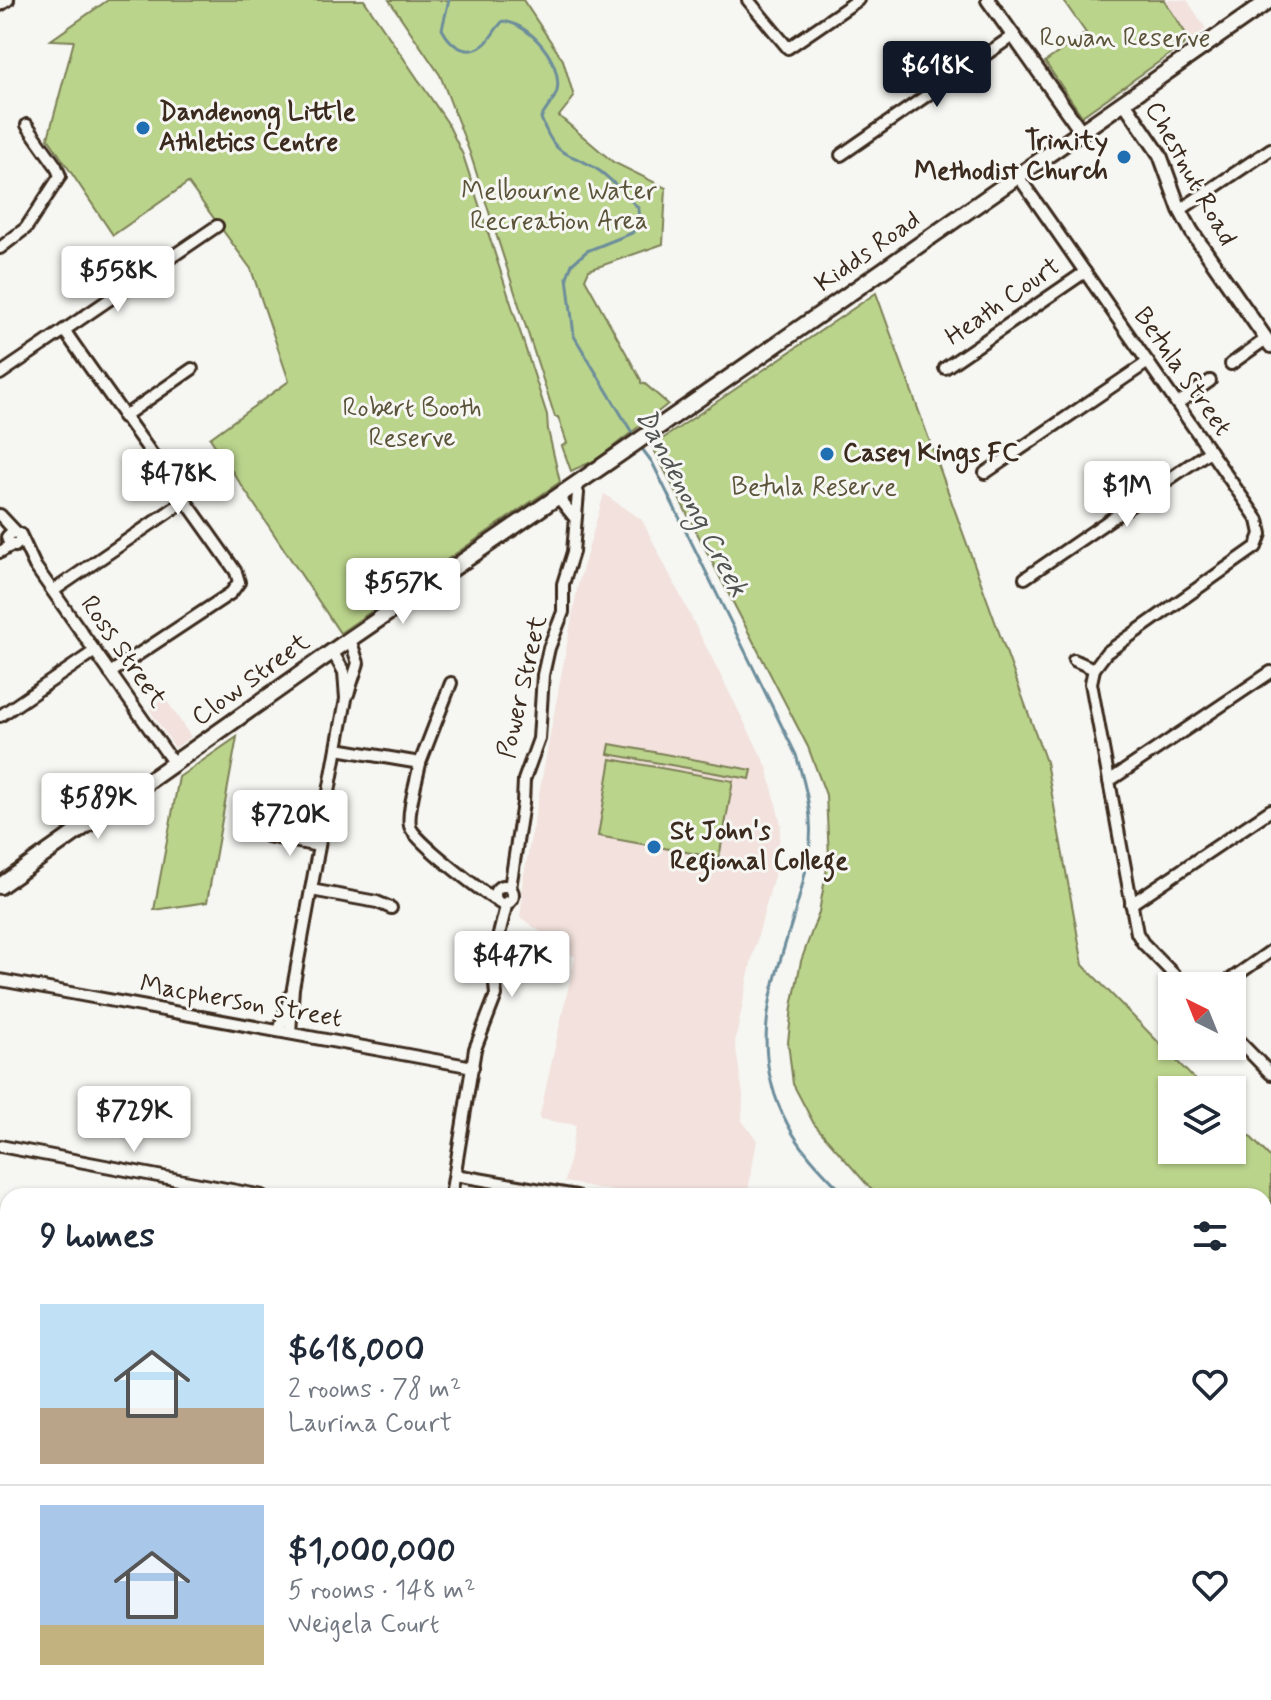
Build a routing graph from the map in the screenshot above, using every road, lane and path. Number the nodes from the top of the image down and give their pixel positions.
1 (8, 0) edge
2 (748, 0) edge
3 (858, 0) edge
4 (988, 0) edge
5 (1270, 0) edge
6 (0, 5) edge
7 (1014, 35) junction
8 (1124, 102) junction
9 (27, 125) dead end
10 (1081, 131) junction
11 (1271, 149) edge
12 (841, 155) dead end
13 (1018, 176) junction
14 (1180, 210) junction
15 (217, 226) dead end
16 (0, 248) edge
17 (1085, 272) junction
18 (64, 330) junction
19 (1268, 342) edge
20 (1148, 362) junction
21 (1231, 364) dead end
22 (945, 368) dead end
23 (192, 369) dead end
24 (0, 374) edge
25 (1210, 381) dead end
26 (1177, 404) junction
27 (123, 417) junction
28 (1210, 451) junction
29 (611, 460) joint
30 (985, 473) dead end
31 (573, 487) junction
32 (558, 497) junction
33 (186, 500) junction
34 (0, 517) edge
35 (574, 517) junction
36 (11, 540) edge
37 (0, 552) edge
38 (1025, 578) dead end
39 (53, 591) junction
40 (350, 639) junction
41 (95, 651) junction
42 (332, 651) junction
43 (1074, 660) dead end
44 (1094, 669) junction
45 (1271, 672) edge
46 (110, 673) junction
47 (451, 683) dead end
48 (346, 699) junction
49 (0, 716) edge
50 (337, 749) junction
51 (420, 763) junction
52 (175, 765) junction
53 (1109, 781) junction
54 (1271, 810) edge
55 (267, 836) dead end
56 (319, 846) junction
57 (1, 883) edge
58 (311, 890) junction
59 (501, 894) junction
60 (1131, 904) junction
61 (391, 908) dead end
62 (1271, 951) edge
63 (1172, 972) edge
64 (1241, 972) edge
65 (0, 980) edge
66 (285, 1032) junction
67 (1246, 1048) edge
68 (473, 1067) junction
69 (1271, 1074) edge
70 (0, 1146) edge
71 (455, 1175) junction
72 (221, 1188) edge
73 (453, 1188) edge
74 (530, 1188) edge

1 - 6 street
2 - 3 street
4 - 7 street
5 - 8 main road, Kidds Road
7 - 10 street
7 - 12 street
8 - 10 main road, Kidds Road
8 - 14 street, Chestnut Road
9 - 16 street
10 - 13 main road, Kidds Road
11 - 14 street
13 - 17 street, Betula Street
13 - 29 main road, Kidds Road
14 - 19 street, Chestnut Road
15 - 18 street
17 - 20 street, Betula Street
17 - 22 street, Heath Court
18 - 24 street
18 - 27 street
19 - 21 street
20 - 26 street, Betula Street
20 - 30 street
23 - 27 street
25 - 26 street
26 - 28 street, Betula Street
27 - 33 street
28 - 38 street
28 - 44 street, Betula Street
29 - 31 main road, Clow Street
31 - 32 main road, Clow Street
31 - 35 street, Power Street
32 - 35 street
32 - 40 main road, Clow Street
33 - 39 street
33 - 46 street
34 - 36 street, Ross Street
35 - 59 street, Power Street
36 - 37 street
36 - 39 street, Ross Street
39 - 41 street, Ross Street
40 - 42 main road, Clow Street
40 - 48 street
41 - 46 street, Ross Street
41 - 49 street
42 - 48 street
42 - 52 main road, Clow Street
43 - 44 street
44 - 53 street
45 - 53 street
46 - 52 street, Ross Street
47 - 51 street
48 - 50 street
50 - 51 street
50 - 56 street
51 - 59 street
52 - 57 main road, Clow Street
53 - 60 street
54 - 60 street
55 - 56 street
56 - 58 street
58 - 61 street
58 - 66 street
59 - 68 street, Power Street
60 - 63 street
62 - 64 street
65 - 66 street, Macpherson Street
66 - 68 street, Macpherson Street
67 - 69 street
68 - 71 street, Power Street
70 - 72 street
71 - 73 street, Power Street
71 - 74 street

